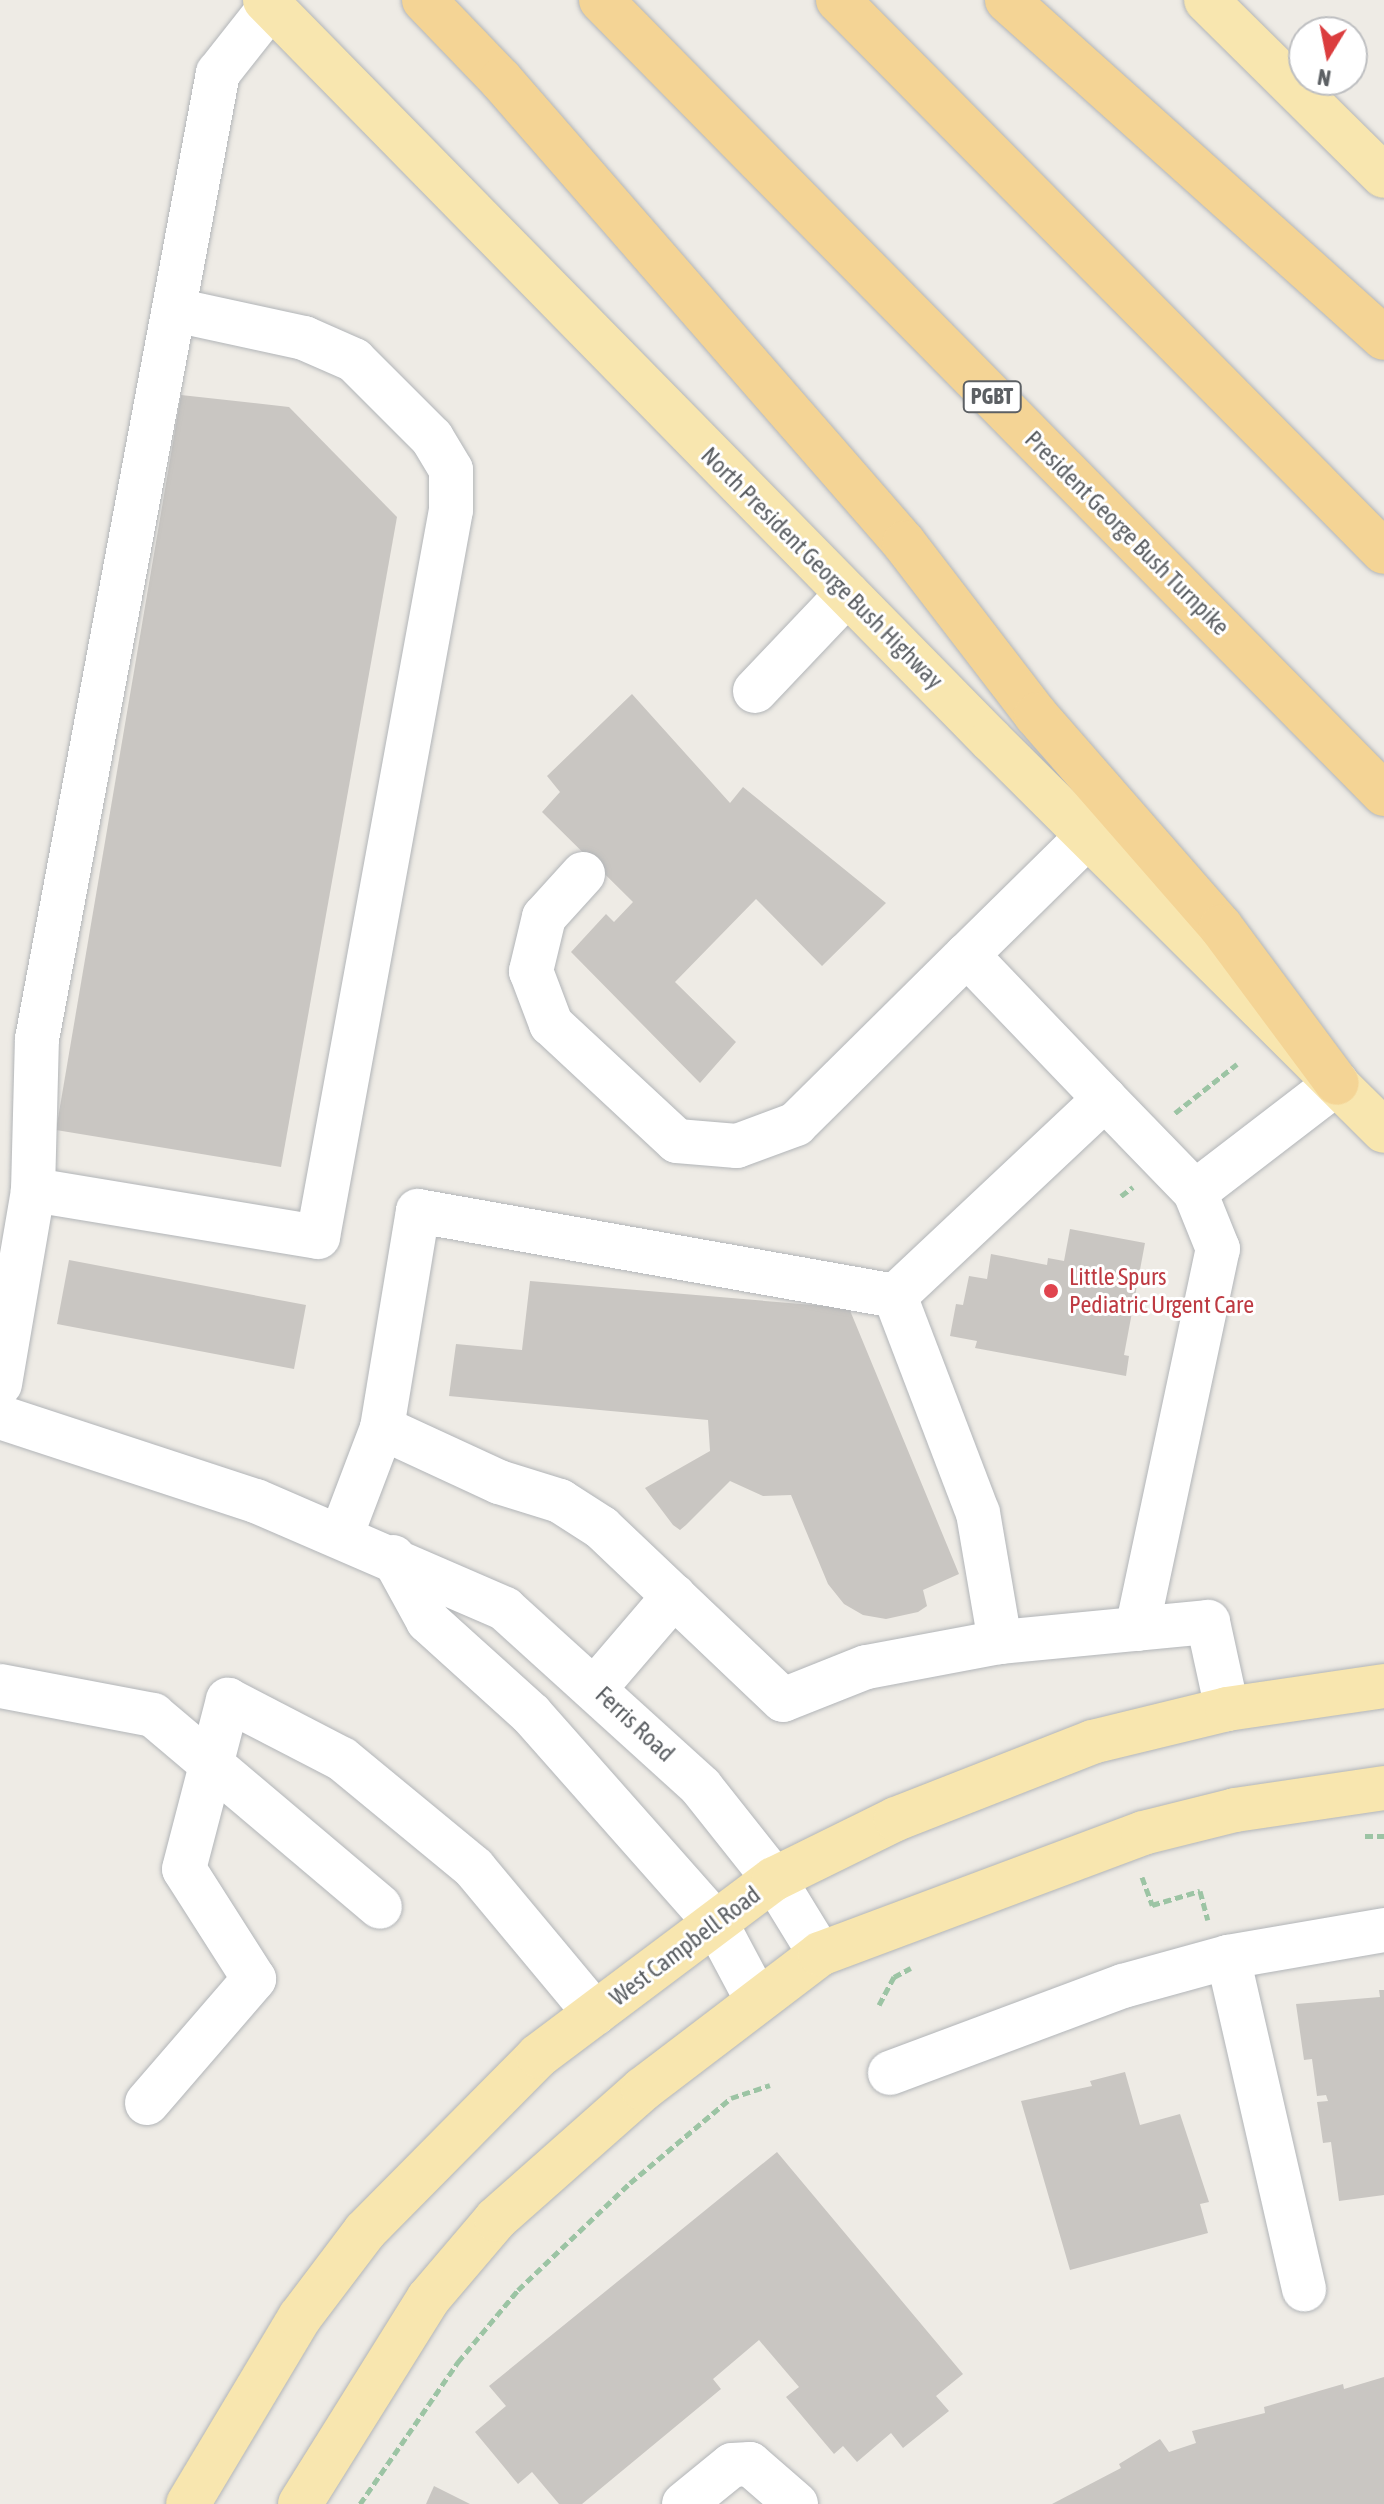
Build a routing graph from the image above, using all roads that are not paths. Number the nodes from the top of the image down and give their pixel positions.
1 (424, 0) edge
2 (601, 0) edge
3 (838, 0) edge
4 (1007, 0) edge
5 (1206, 0) edge
6 (268, 3) edge
7 (1384, 176) edge
8 (175, 310) junction
9 (1384, 338) edge
10 (1384, 552) edge
11 (847, 594) junction
12 (755, 691) dead end
13 (1384, 794) edge
14 (1088, 836) junction
15 (583, 874) dead end
16 (967, 955) junction
17 (1337, 1083) junction
18 (1105, 1099) junction
19 (1384, 1131) edge
20 (33, 1190) junction
21 (1195, 1192) junction
22 (895, 1296) junction
23 (0, 1384) edge
24 (0, 1417) edge
25 (382, 1428) junction
26 (341, 1536) junction
27 (393, 1557) junction
28 (674, 1596) junction
29 (1137, 1629) junction
30 (1000, 1642) junction
31 (0, 1686) edge
32 (1384, 1686) edge
33 (596, 1687) junction
34 (1227, 1709) junction
35 (212, 1763) junction
36 (1384, 1788) edge
37 (774, 1879) junction
38 (380, 1907) dead end
39 (716, 1923) junction
40 (1384, 1930) edge
41 (820, 1954) junction
42 (1223, 1958) junction
43 (757, 2000) junction
44 (595, 2013) junction
45 (890, 2073) dead end
46 (147, 2103) dead end
47 (1304, 2289) dead end
48 (188, 2504) edge
49 (300, 2504) edge
50 (684, 2504) edge
51 (796, 2504) edge

1 - 17 highway
2 - 13 highway, President George Bush Turnpike / PGBT
3 - 10 highway
4 - 9 highway
5 - 7 main road
6 - 8 street
6 - 11 main road, North President George Bush Highway
8 - 20 street
8 - 20 street
11 - 12 street
11 - 14 main road, North President George Bush Highway
14 - 16 street
14 - 17 main road, North President George Bush Highway
15 - 16 street
16 - 18 street
17 - 19 main road, North President George Bush Highway
17 - 21 street
18 - 21 street
18 - 22 street
20 - 23 street
21 - 29 street
22 - 25 street
22 - 30 street
24 - 26 street, Ferris Road
25 - 26 street
25 - 28 street
26 - 27 street, Ferris Road
27 - 33 street, Ferris Road
27 - 39 street
28 - 30 street
28 - 33 street
29 - 30 street
29 - 34 street
31 - 35 street
32 - 34 main road, West Campbell Road
33 - 37 street, Ferris Road
34 - 37 main road, West Campbell Road
35 - 38 street
35 - 44 street
35 - 46 street
36 - 41 main road
37 - 39 main road, West Campbell Road
37 - 41 street, Ferris Road
39 - 43 street
39 - 44 main road, West Campbell Road
40 - 42 street
41 - 43 main road
42 - 45 street
42 - 47 street
43 - 49 main road
44 - 48 main road, West Campbell Road
50 - 51 street

